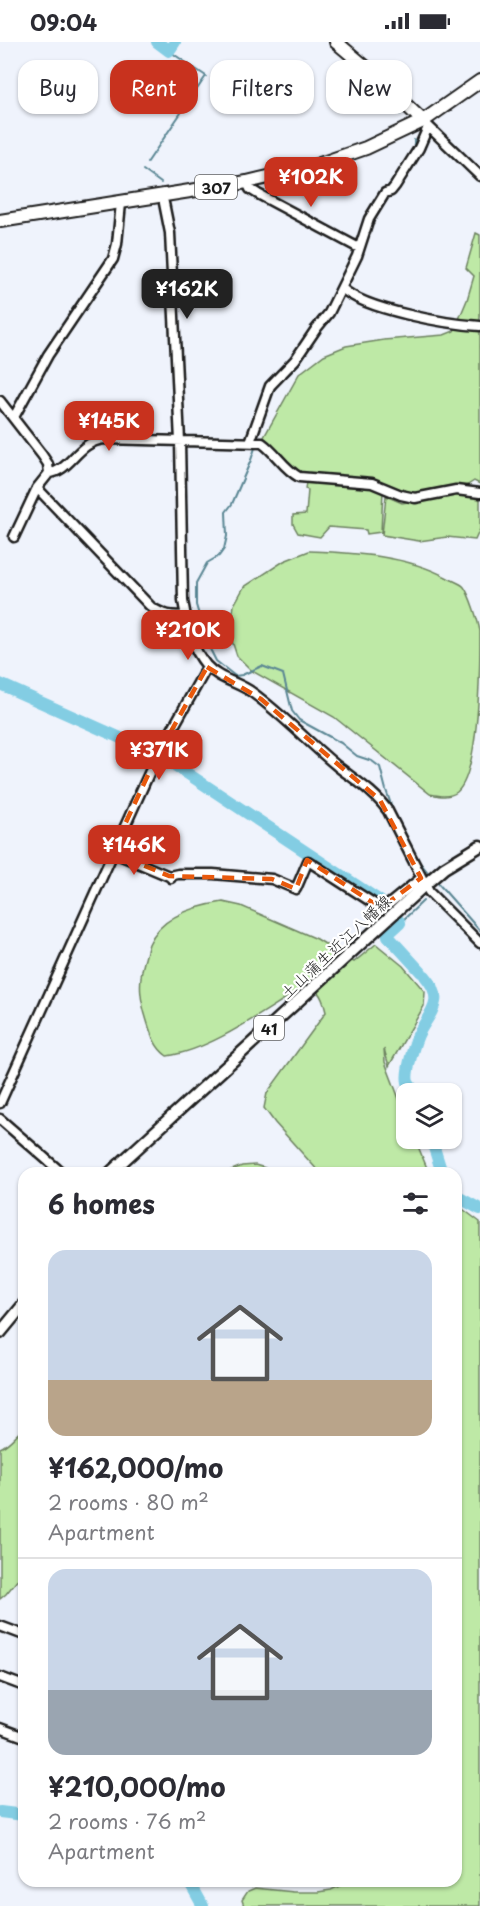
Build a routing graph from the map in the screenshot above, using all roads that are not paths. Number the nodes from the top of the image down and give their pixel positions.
1 (336, 42) edge
2 (480, 81) edge
3 (426, 124) junction
4 (480, 176) edge
5 (247, 182) junction
6 (121, 203) junction
7 (164, 203) dead end
8 (0, 220) edge
9 (359, 248) junction
10 (342, 288) junction
11 (480, 326) edge
12 (0, 401) edge
13 (14, 417) junction
14 (180, 441) junction
15 (254, 442) junction
16 (49, 473) junction
17 (37, 488) junction
18 (480, 493) edge
19 (14, 537) dead end
20 (186, 615) junction
21 (207, 667) junction
22 (480, 846) edge
23 (112, 852) junction
24 (424, 882) junction
25 (480, 943) edge
26 (0, 1103) edge
27 (0, 1119) edge
28 (55, 1167) edge
29 (116, 1167) edge
30 (18, 1311) edge
31 (0, 1333) edge
32 (0, 1626) edge
33 (18, 1633) edge
34 (0, 1677) edge
35 (18, 1684) edge
36 (0, 1728) edge
37 (18, 1735) edge

1 - 3 highway
2 - 3 highway, 307
3 - 4 street
3 - 5 highway, 307
3 - 9 street
5 - 6 highway, 307
5 - 9 street
6 - 8 highway, 307
6 - 13 street
7 - 14 street
9 - 10 street
10 - 11 street
10 - 15 street
12 - 13 street
13 - 16 street
14 - 15 street
14 - 16 street
14 - 20 street
15 - 18 street
16 - 17 street
17 - 19 street
17 - 20 street
20 - 21 street
21 - 23 street
21 - 24 street
22 - 24 main road, 土山蒲生近江八幡線 / 41
23 - 24 street
23 - 26 street
24 - 25 street
24 - 29 main road, 土山蒲生近江八幡線 / 41
27 - 28 street
30 - 31 main road
32 - 33 street
34 - 35 street
36 - 37 street

